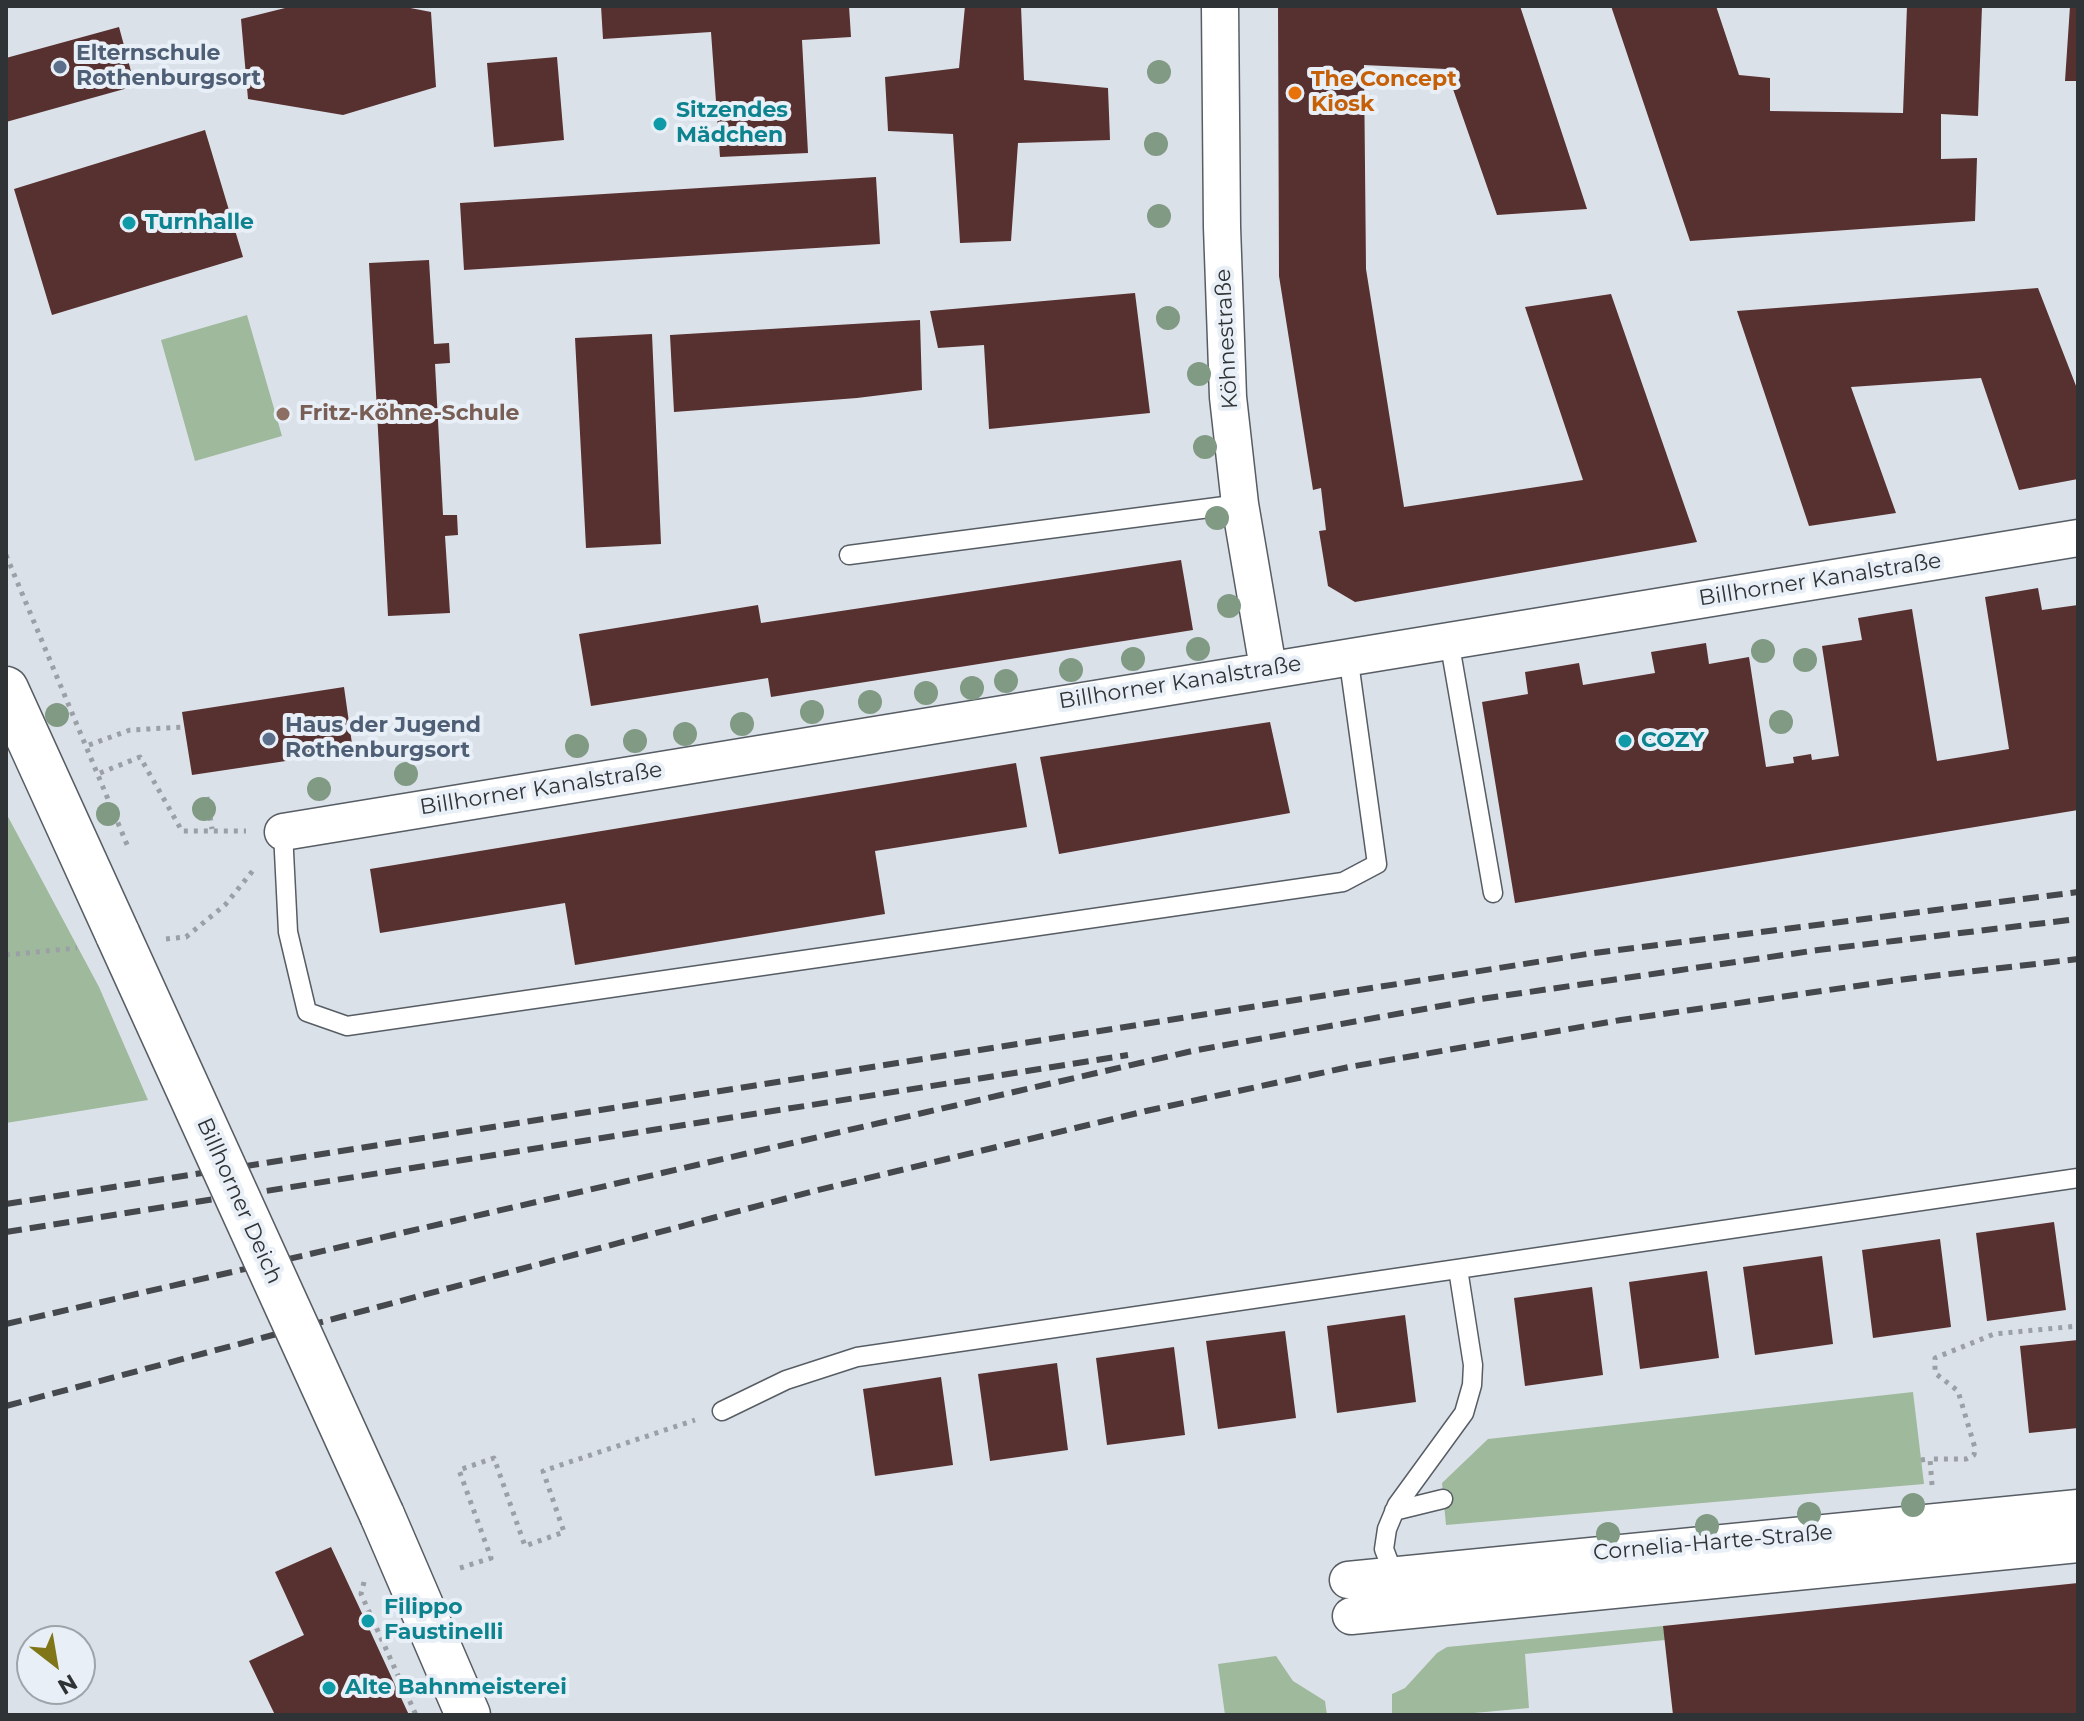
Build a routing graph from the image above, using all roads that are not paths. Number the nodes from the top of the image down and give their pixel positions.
1 (1220, 6) edge
2 (1240, 504) junction
3 (2078, 538) edge
4 (849, 555) dead end
5 (1449, 640) junction
6 (1348, 655) junction
7 (1268, 668) junction
8 (6, 689) edge
9 (283, 832) joint
10 (1493, 893) dead end
11 (2078, 1178) edge
12 (1458, 1269) junction
13 (722, 1411) road end
14 (1443, 1499) dead end
15 (2078, 1508) edge
16 (1394, 1511) junction
17 (2078, 1544) edge
18 (1393, 1575) junction
19 (1348, 1580) dead end
20 (1420, 1609) junction
21 (1351, 1616) dead end
22 (468, 1715) edge

1 - 2 street, Köhnestraße
2 - 4 lane
2 - 7 street, Köhnestraße
3 - 5 street, Billhorner Kanalstraße
5 - 6 street, Billhorner Kanalstraße
5 - 10 lane
6 - 7 street, Billhorner Kanalstraße
6 - 9 lane
7 - 9 street, Billhorner Kanalstraße
8 - 22 street, Billhorner Deich, bridge
11 - 12 lane
12 - 13 lane
12 - 16 lane
14 - 16 lane
15 - 18 street, Cornelia-Harte-Straße
16 - 18 lane
17 - 20 street, Cornelia-Harte-Straße
18 - 19 street, Cornelia-Harte-Straße
18 - 20 lane
20 - 21 street, Cornelia-Harte-Straße

